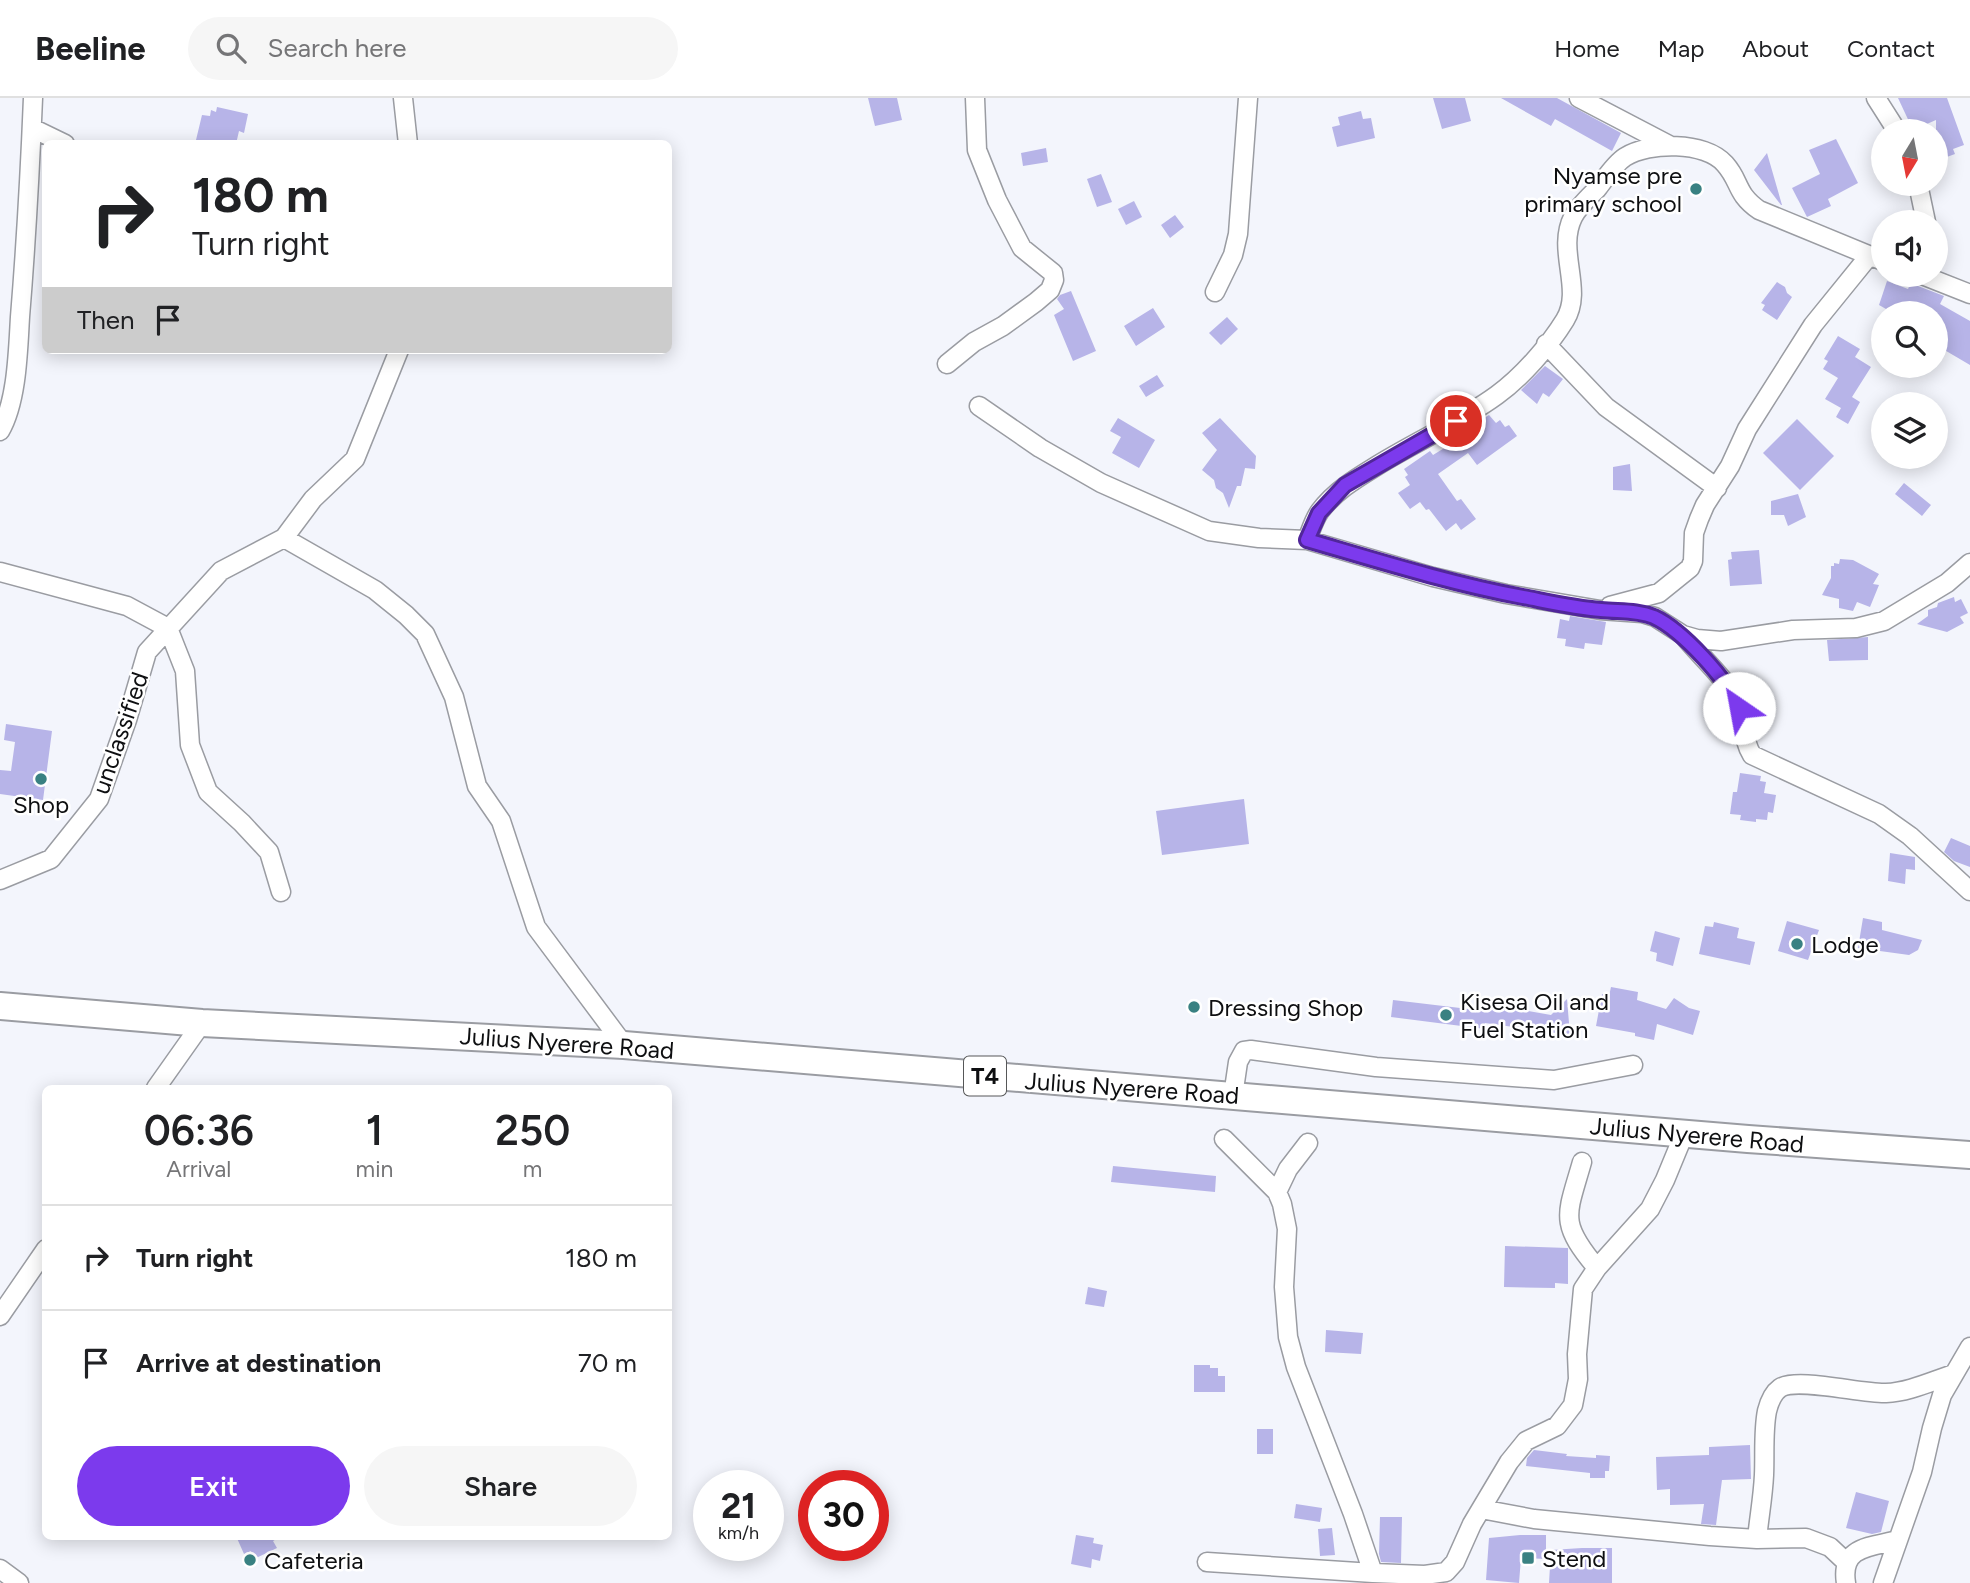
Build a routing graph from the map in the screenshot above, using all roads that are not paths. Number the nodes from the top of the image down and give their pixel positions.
1 (33, 98) edge
2 (403, 98) edge
3 (975, 98) edge
4 (1248, 98) edge
5 (1579, 98) edge
6 (1876, 98) edge
7 (1889, 119) edge
8 (32, 128) junction
9 (57, 140) edge
10 (408, 140) edge
11 (1669, 145) junction
12 (1871, 256) edge
13 (1871, 263) edge
14 (1948, 284) edge
15 (1216, 292) dead end
16 (1970, 294) edge
17 (1546, 344) junction
18 (397, 354) edge
19 (947, 364) dead end
20 (979, 406) dead end
21 (0, 431) edge
22 (1717, 488) junction
23 (284, 538) junction
24 (1307, 540) junction
25 (1970, 563) edge
26 (0, 572) edge
27 (1600, 610) junction
28 (168, 628) junction
29 (1683, 635) junction
30 (0, 880) edge
31 (1970, 891) edge
32 (281, 892) dead end
33 (0, 1006) edge
34 (202, 1023) junction
35 (624, 1045) junction
36 (1633, 1065) dead end
37 (158, 1085) edge
38 (1233, 1096) junction
39 (1684, 1134) junction
40 (1224, 1139) dead end
41 (1308, 1143) dead end
42 (1970, 1155) edge
43 (1583, 1162) dead end
44 (1277, 1192) junction
45 (42, 1256) edge
46 (1597, 1268) junction
47 (0, 1316) edge
48 (1970, 1347) edge
49 (1954, 1374) junction
50 (1481, 1509) junction
51 (1757, 1539) junction
52 (1898, 1540) junction
53 (1206, 1562) dead end
54 (1846, 1562) junction
55 (0, 1569) edge
56 (1373, 1573) junction
57 (1393, 1578) edge
58 (19, 1583) edge
59 (1846, 1583) edge
60 (1883, 1583) edge

1 - 8 street
2 - 10 street
3 - 19 street
4 - 15 street
5 - 11 street
6 - 7 street
8 - 9 street
8 - 21 street
11 - 12 street
11 - 17 street
13 - 22 street
14 - 16 street
17 - 22 street
17 - 24 street
18 - 23 street
20 - 24 street
22 - 27 street
23 - 28 street, unclassified
23 - 35 street
24 - 27 street
25 - 29 street
26 - 28 street
27 - 29 street
28 - 30 street, unclassified
28 - 32 street
29 - 31 street
33 - 34 highway, Julius Nyerere Road / T4
34 - 35 highway, Julius Nyerere Road / T4
34 - 37 street
35 - 38 highway, Julius Nyerere Road / T4
36 - 38 street
38 - 39 highway, Julius Nyerere Road / T4
39 - 42 highway, Julius Nyerere Road / T4
39 - 46 street
40 - 44 street
41 - 44 street
43 - 46 street
44 - 56 street
45 - 47 street
46 - 50 street
48 - 49 street
49 - 51 street
49 - 52 street
50 - 51 street
50 - 57 street
51 - 54 street
52 - 54 street
52 - 60 street
53 - 56 street
54 - 59 street
55 - 58 street
56 - 57 street

